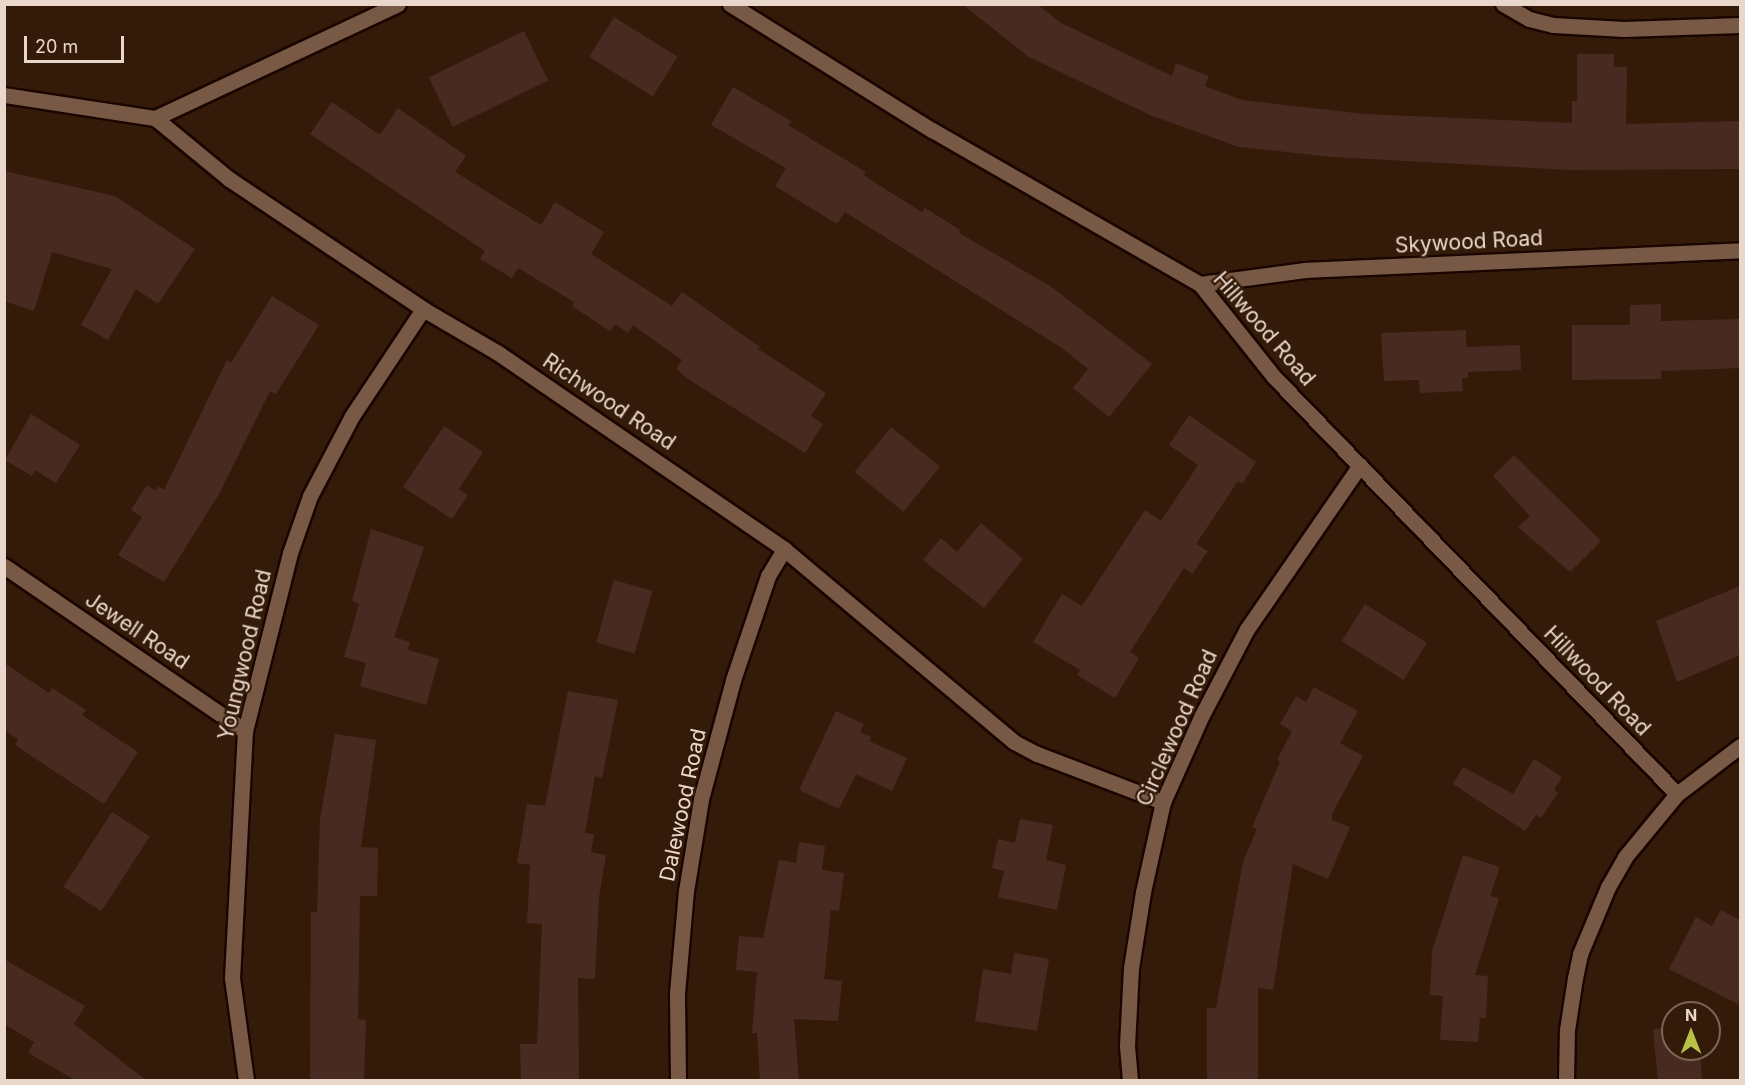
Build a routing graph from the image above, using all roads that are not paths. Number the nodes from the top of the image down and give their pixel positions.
1 (398, 4) edge
2 (730, 4) edge
3 (1503, 4) edge
4 (1740, 24) edge
5 (4, 94) edge
6 (155, 118) junction
7 (1740, 250) edge
8 (1200, 284) junction
9 (423, 309) junction
10 (1360, 465) junction
11 (784, 549) junction
12 (4, 566) edge
13 (245, 731) junction
14 (1740, 746) edge
15 (1677, 794) junction
16 (1163, 802) junction
17 (246, 1080) edge
18 (678, 1080) edge
19 (1130, 1080) edge
20 (1566, 1080) edge

1 - 6 street
2 - 8 street, Hillwood Road
3 - 4 street
5 - 6 street
6 - 9 street, Richwood Road
7 - 8 street, Skywood Road
8 - 10 street, Hillwood Road
9 - 11 street, Richwood Road
9 - 13 street, Youngwood Road
10 - 15 street, Hillwood Road
10 - 16 street, Circlewood Road
11 - 16 street, Richwood Road
11 - 18 street, Dalewood Road
12 - 13 street, Jewell Road
13 - 17 street, Youngwood Road
14 - 15 street
15 - 20 street
16 - 19 street, Circlewood Road

